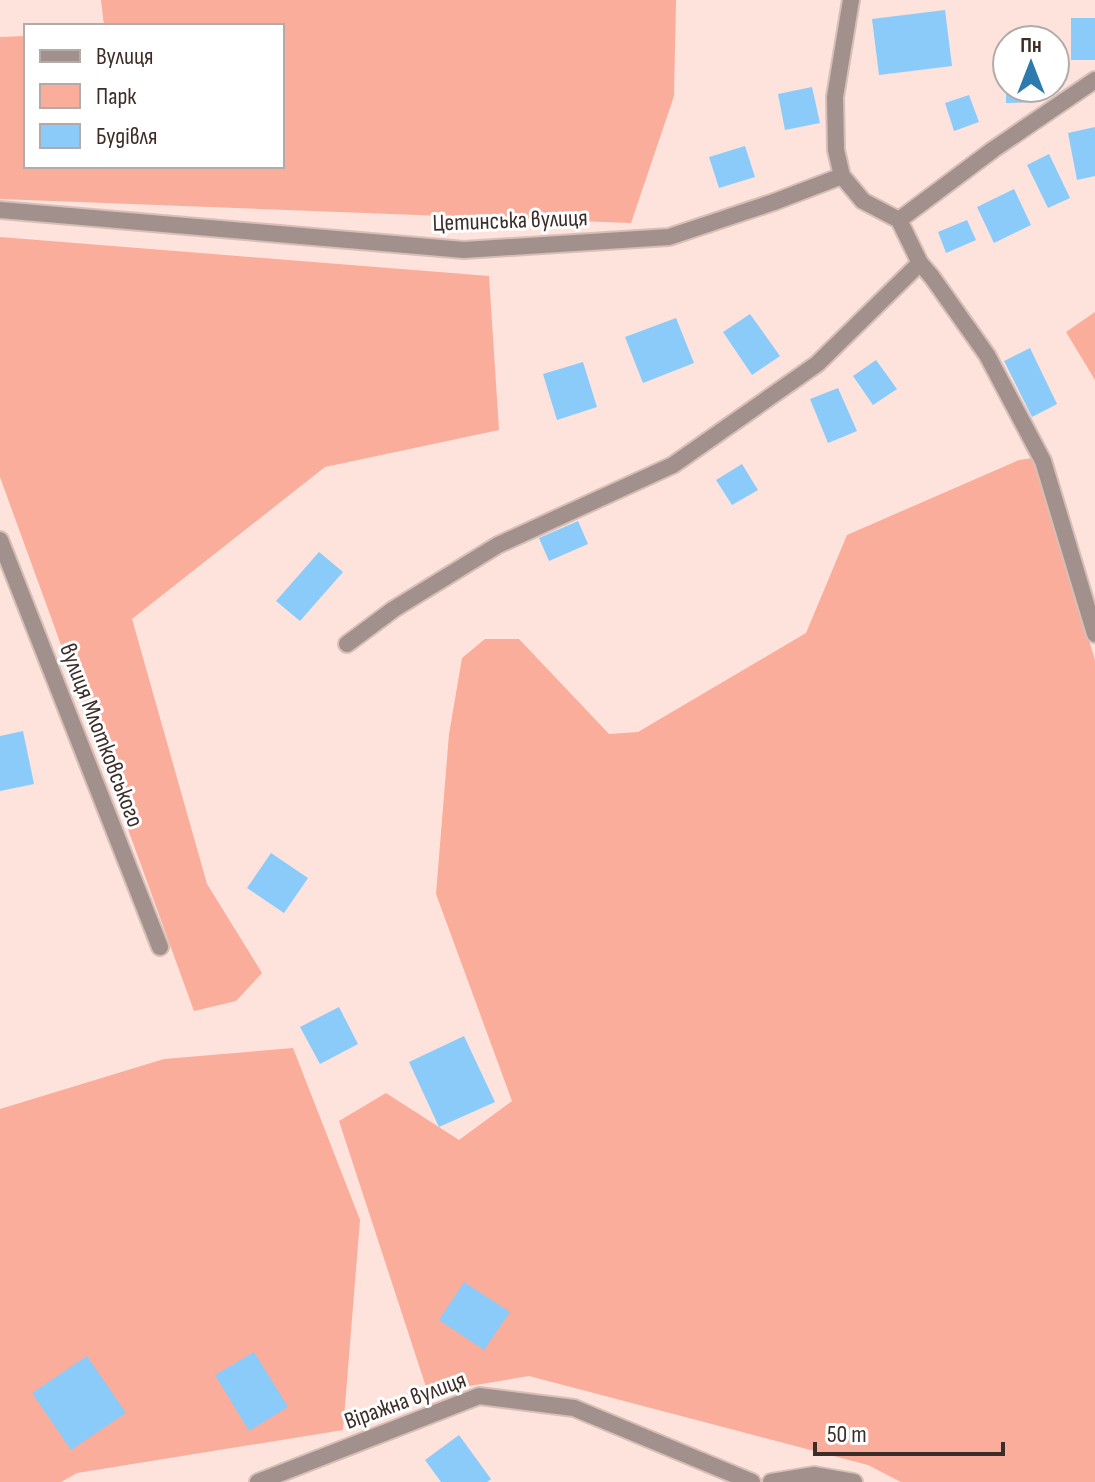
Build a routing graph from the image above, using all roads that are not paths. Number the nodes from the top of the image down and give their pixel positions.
1 (851, 0) edge
2 (1095, 80) edge
3 (842, 176) junction
4 (0, 210) edge
5 (899, 220) junction
6 (920, 263) junction
7 (0, 540) edge
8 (1095, 634) edge
9 (347, 644) dead end
10 (160, 947) dead end
11 (258, 1482) edge
12 (752, 1482) edge
13 (771, 1482) edge
14 (854, 1482) edge

1 - 3 street
2 - 5 street
3 - 4 street, Цетинська вулиця
3 - 5 street
5 - 6 street
6 - 8 street
6 - 9 street
7 - 10 street, вулиця Млотковського
11 - 12 street, Віражна вулиця
13 - 14 street

